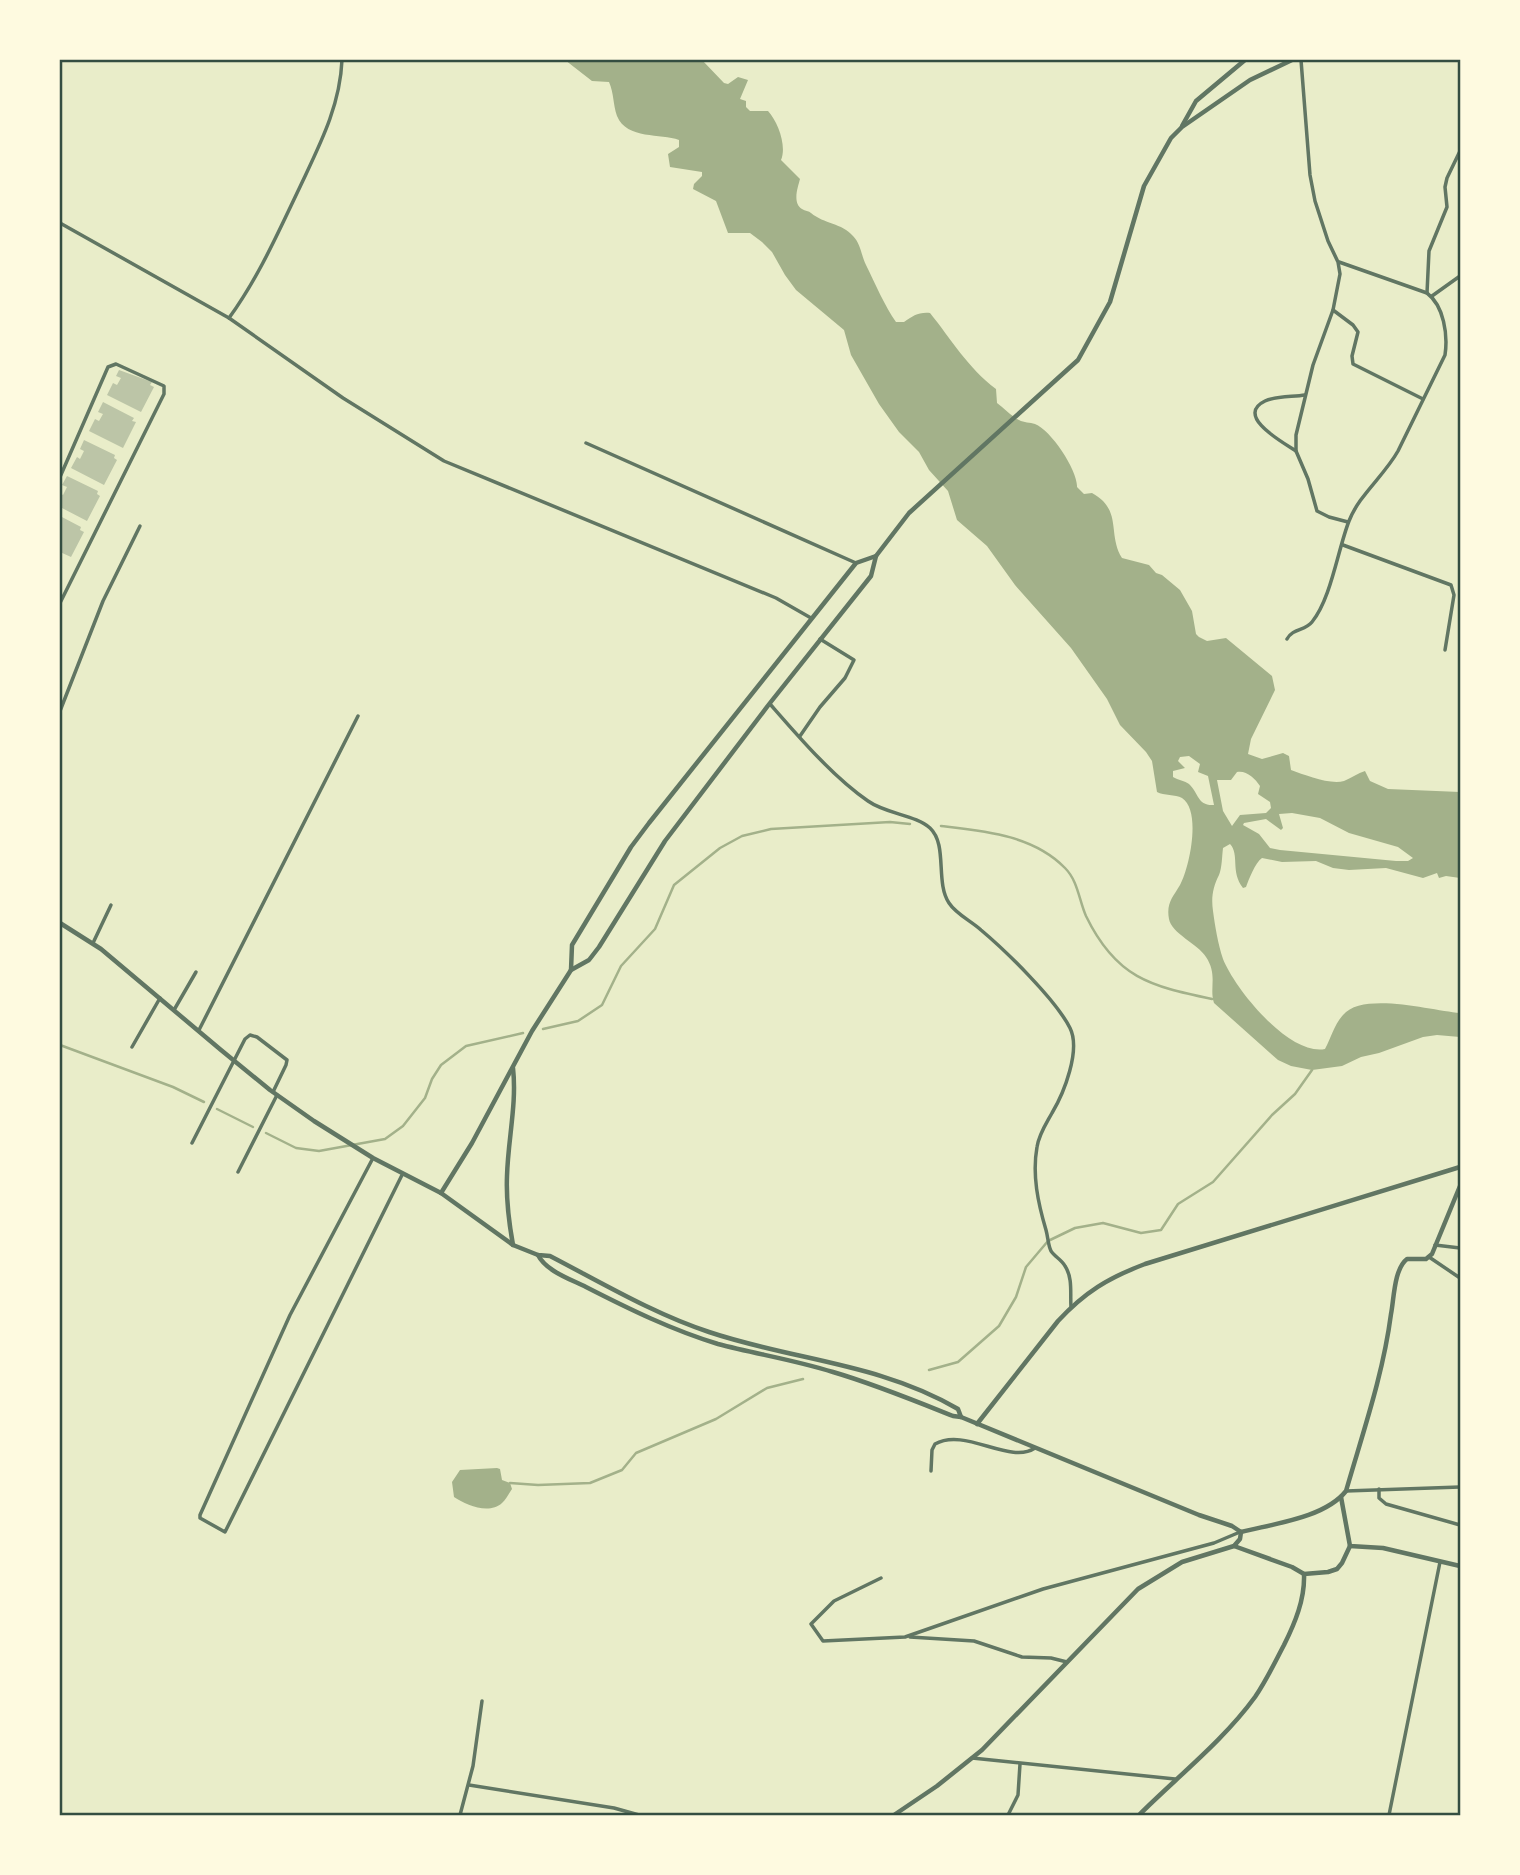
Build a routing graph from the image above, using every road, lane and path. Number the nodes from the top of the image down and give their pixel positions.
1 (342, 60) edge
2 (1245, 60) edge
3 (1292, 60) edge
4 (1301, 60) edge
5 (1182, 127) junction
6 (1461, 151) edge
7 (60, 223) edge
8 (1338, 262) junction
9 (1461, 276) edge
10 (1427, 293) junction
11 (1432, 296) junction
12 (1333, 310) junction
13 (229, 318) junction
14 (1304, 395) junction
15 (1423, 399) junction
16 (586, 443) dead end
17 (1296, 451) junction
18 (60, 477) edge
19 (1348, 522) junction
20 (140, 526) dead end
21 (1343, 545) junction
22 (876, 556) junction
23 (856, 563) junction
24 (60, 603) edge
25 (811, 618) junction
26 (820, 639) junction
27 (1286, 639) dead end
28 (1445, 650) dead end
29 (770, 703) junction
30 (60, 711) edge
31 (358, 716) dead end
32 (799, 737) junction
33 (111, 905) dead end
34 (60, 923) edge
35 (93, 943) junction
36 (570, 970) junction
37 (196, 972) dead end
38 (160, 998) junction
39 (174, 1010) junction
40 (199, 1030) junction
41 (132, 1047) dead end
42 (234, 1061) junction
43 (513, 1067) junction
44 (275, 1093) junction
45 (192, 1143) dead end
46 (373, 1158) junction
47 (1461, 1167) edge
48 (238, 1172) dead end
49 (402, 1175) junction
50 (1461, 1186) edge
51 (441, 1193) junction
52 (513, 1245) junction
53 (1435, 1245) junction
54 (1461, 1248) edge
55 (538, 1255) junction
56 (1429, 1257) junction
57 (1461, 1278) edge
58 (1070, 1307) junction
59 (770, 1348) junction
60 (767, 1355) junction
61 (961, 1417) junction
62 (977, 1424) junction
63 (1036, 1447) junction
64 (932, 1471) dead end
65 (1461, 1487) edge
66 (1379, 1489) junction
67 (1346, 1491) junction
68 (1341, 1497) junction
69 (1461, 1525) edge
70 (1241, 1532) junction
71 (1234, 1546) junction
72 (1350, 1546) junction
73 (1440, 1562) junction
74 (1461, 1566) edge
75 (1304, 1574) junction
76 (881, 1578) dead end
77 (905, 1637) junction
78 (1068, 1662) junction
79 (482, 1701) dead end
80 (972, 1758) junction
81 (1020, 1764) junction
82 (1175, 1779) junction
83 (469, 1785) junction
84 (901, 1811) junction
85 (460, 1815) edge
86 (639, 1815) edge
87 (894, 1815) edge
88 (906, 1815) edge
89 (1008, 1815) edge
90 (1139, 1815) edge
91 (1389, 1815) edge

1 - 13 street
2 - 5 street
3 - 5 street
4 - 8 street
5 - 22 street
6 - 10 street
7 - 13 street
8 - 10 street
8 - 12 street
9 - 11 street
10 - 11 street
11 - 15 street
12 - 14 street
12 - 15 street
13 - 25 street
14 - 17 street
14 - 17 street
15 - 19 street
16 - 23 street
17 - 19 street
18 - 24 street
19 - 21 street
20 - 30 street
21 - 27 street
21 - 28 street
22 - 23 street
22 - 26 street
23 - 25 street
25 - 36 street
26 - 29 street
26 - 32 street
29 - 32 street
29 - 36 street
31 - 40 street
32 - 58 street
33 - 35 street
34 - 35 street
35 - 38 street
36 - 43 street
37 - 39 street
38 - 39 street
38 - 41 street
39 - 40 street
40 - 42 street
42 - 44 street
42 - 44 street
42 - 45 street
43 - 51 street
43 - 52 street
44 - 46 street
44 - 48 street
46 - 49 street
46 - 49 street
47 - 58 street
49 - 51 street
50 - 53 street
51 - 52 street
52 - 55 street
53 - 54 street
53 - 56 street
55 - 59 street
55 - 60 street
56 - 57 street
56 - 67 street
58 - 62 street
59 - 60 street
59 - 61 street
60 - 61 street
61 - 62 street
62 - 63 street
63 - 64 street
63 - 70 street
65 - 66 street
66 - 67 street
66 - 69 street
67 - 68 street
68 - 70 street
68 - 72 street
70 - 71 street
70 - 77 street
71 - 75 street
71 - 78 street
72 - 73 street
72 - 75 street
73 - 74 street
73 - 91 street
75 - 82 street
76 - 77 street
77 - 78 street
78 - 80 street
79 - 83 street
80 - 81 street
80 - 84 street
81 - 82 street
81 - 89 street
82 - 90 street
83 - 85 street
83 - 86 street
84 - 87 street
84 - 88 street

